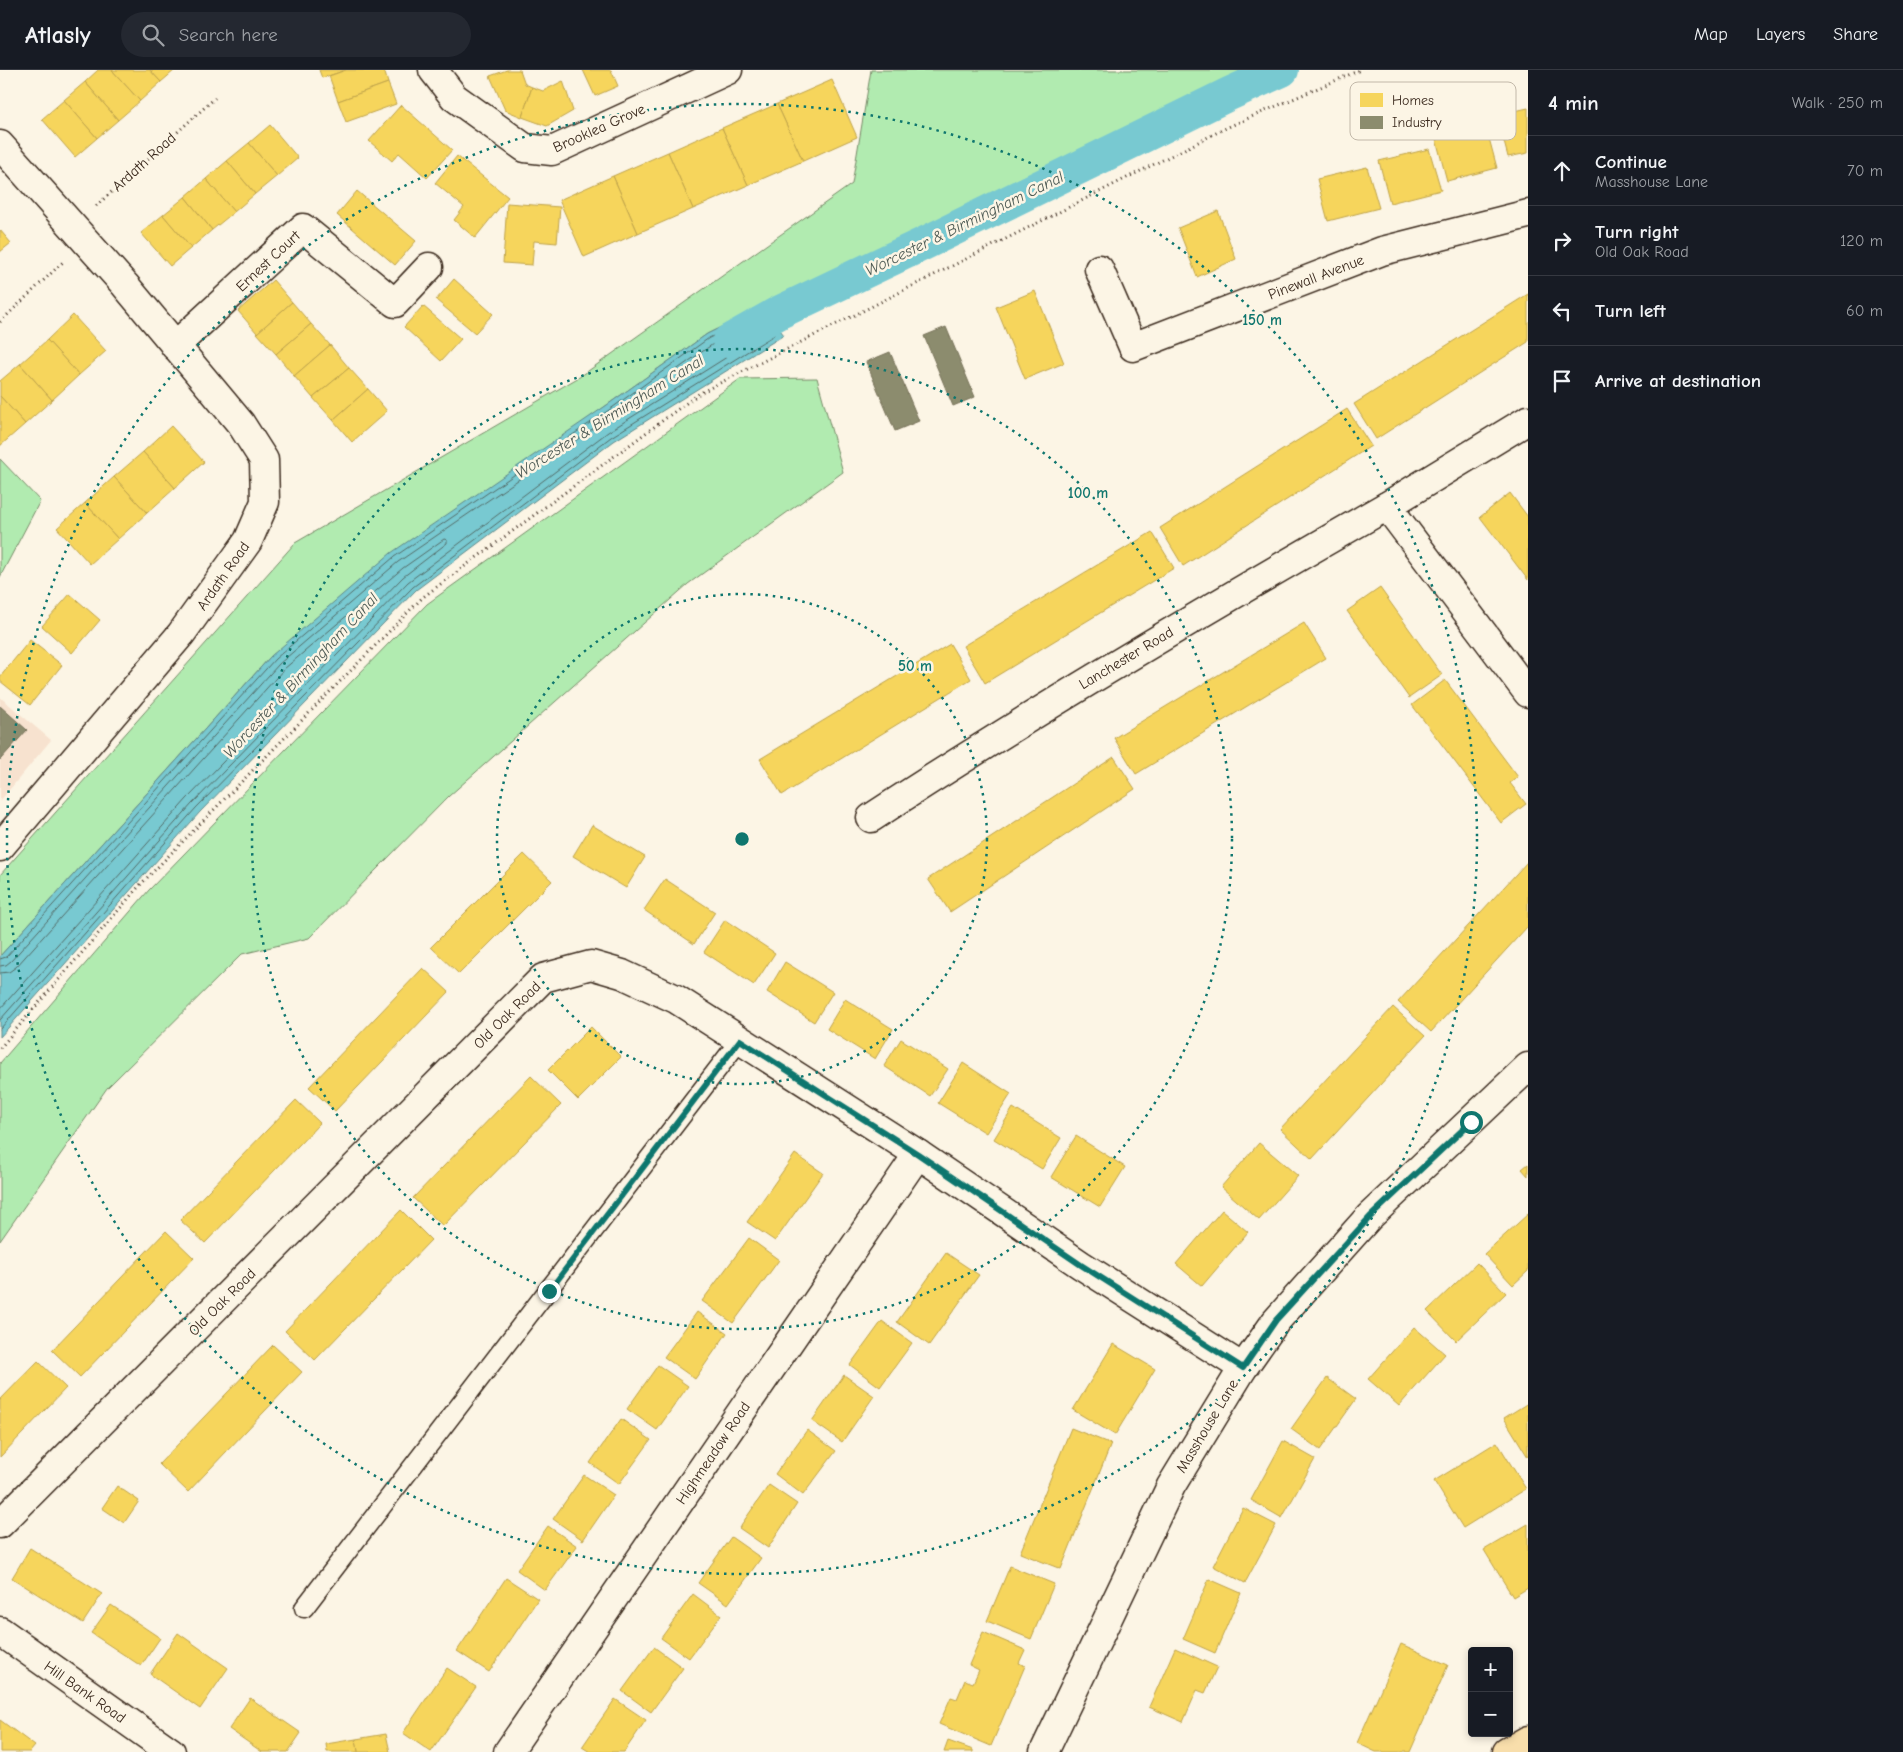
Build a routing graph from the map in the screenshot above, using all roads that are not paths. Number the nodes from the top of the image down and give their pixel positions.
1 (432, 70) edge
2 (728, 70) edge
3 (0, 145) edge
4 (1528, 214) edge
5 (429, 267) dead end
6 (1099, 269) dead end
7 (175, 346) junction
8 (1528, 420) edge
9 (1387, 506) junction
10 (1528, 693) edge
11 (871, 818) dead end
12 (0, 847) edge
13 (740, 1040) junction
14 (1528, 1067) edge
15 (918, 1154) junction
16 (1243, 1368) junction
17 (0, 1524) edge
18 (304, 1608) dead end
19 (0, 1631) edge
20 (1528, 1740) edge
21 (171, 1752) edge
22 (508, 1752) edge
23 (1044, 1752) edge
24 (1507, 1752) edge

1 - 2 street, Brooklea Grove
3 - 7 street, Ardath Road
4 - 6 street, Pinewall Avenue
5 - 7 street, Ernest Court
7 - 12 street, Ardath Road
8 - 9 street, Lanchester Road
9 - 10 street
9 - 11 street, Lanchester Road
13 - 15 street, Old Oak Road
13 - 17 street, Old Oak Road
13 - 18 lane
14 - 16 street, Masshouse Lane
15 - 16 street, Old Oak Road
15 - 22 street, Highmeadow Road
16 - 23 street, Masshouse Lane
19 - 21 street, Hill Bank Road
20 - 24 highway

